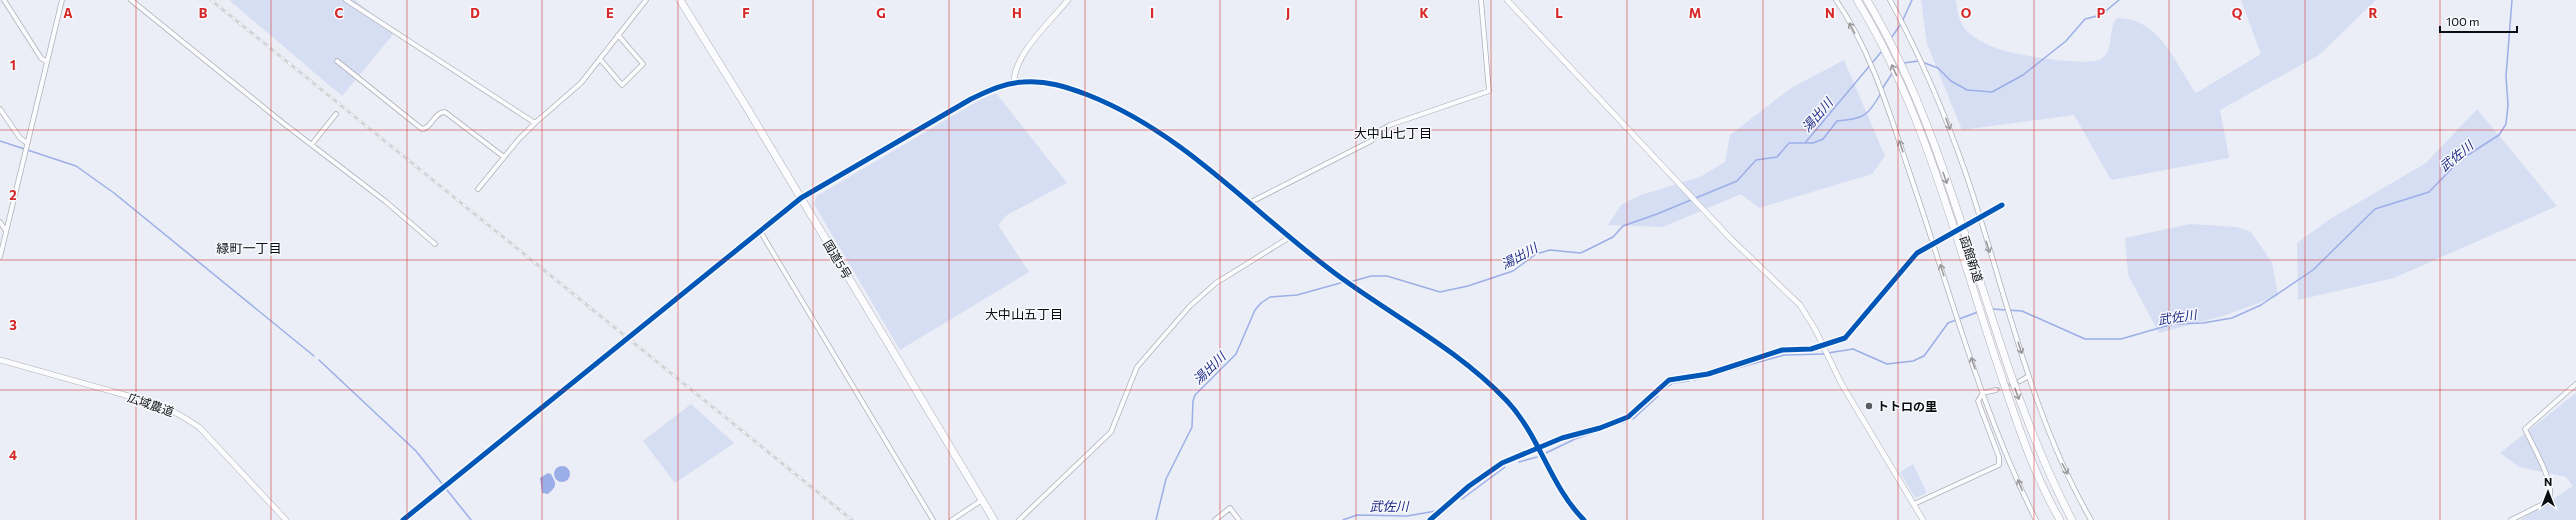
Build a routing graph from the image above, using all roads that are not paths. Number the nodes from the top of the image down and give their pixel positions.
1 (2, 0) edge
2 (62, 0) edge
3 (131, 0) edge
4 (346, 0) edge
5 (646, 0) edge
6 (680, 0) edge
7 (1068, 0) edge
8 (1481, 0) edge
9 (1507, 0) edge
10 (1836, 0) edge
11 (1857, 0) edge
12 (1867, 0) edge
13 (1890, 0) edge
14 (618, 35) junction
15 (600, 59) junction
16 (337, 61) dead end
17 (47, 62) junction
18 (1014, 83) junction
19 (0, 109) edge
20 (336, 114) dead end
21 (535, 123) junction
22 (27, 143) junction
23 (312, 144) junction
24 (504, 157) junction
25 (478, 189) dead end
26 (801, 198) junction
27 (1251, 202) junction
28 (2002, 205) dead end
29 (1979, 218) junction
30 (0, 222) edge
31 (1967, 224) tunnel mouth
32 (6, 231) junction
33 (760, 231) junction
34 (1946, 236) tunnel mouth
35 (1290, 237) junction
36 (1933, 243) junction
37 (435, 244) dead end
38 (0, 257) edge
39 (1823, 347) junction
40 (0, 360) edge
41 (2029, 376) junction
42 (2020, 381) tunnel mouth
43 (2576, 384) edge
44 (1996, 390) tunnel mouth
45 (1984, 393) junction
46 (1539, 448) junction
47 (982, 500) junction
48 (1914, 504) junction
49 (2058, 518) edge
50 (286, 520) edge
51 (403, 520) edge
52 (933, 520) edge
53 (952, 520) edge
54 (994, 520) edge
55 (1019, 520) edge
56 (1215, 520) edge
57 (1239, 520) edge
58 (1430, 520) edge
59 (1584, 520) edge
60 (1923, 520) edge
61 (2036, 520) edge
62 (2072, 520) edge
63 (2091, 520) edge
64 (2511, 520) edge

1 - 17 street
2 - 17 street
3 - 23 street
4 - 21 street
5 - 14 street
6 - 26 highway, 国道5号
7 - 18 street
8 - 27 street
9 - 39 street
36 -> 10 street
49 -> 11 highway, 函館新道
12 -> 62 highway, 函館新道
13 -> 29 street
14 - 15 street
14 - 15 street
15 - 21 street
16 - 24 street
17 - 22 street
18 - 26 street
18 - 27 street
19 - 22 street
20 - 23 street
21 - 24 street
22 - 32 street
23 - 37 street
24 - 25 street
26 - 33 street
26 - 47 highway, 国道5号
27 - 35 street
28 - 29 street
29 - 31 street
29 -> 41 street
30 - 32 street
32 - 38 street
33 - 51 street
33 - 52 street
34 - 36 street
35 - 46 street
35 - 55 street
36 - 39 street
45 -> 36 street
39 - 46 street
39 - 48 street
40 - 50 street, 広域農道
41 - 42 street
41 -> 63 street
43 - 64 street
44 - 45 street
45 - 48 street
61 -> 45 street
46 - 58 street
46 - 59 street
47 - 53 street
47 - 54 highway, 国道5号
48 - 60 street
56 - 57 street

